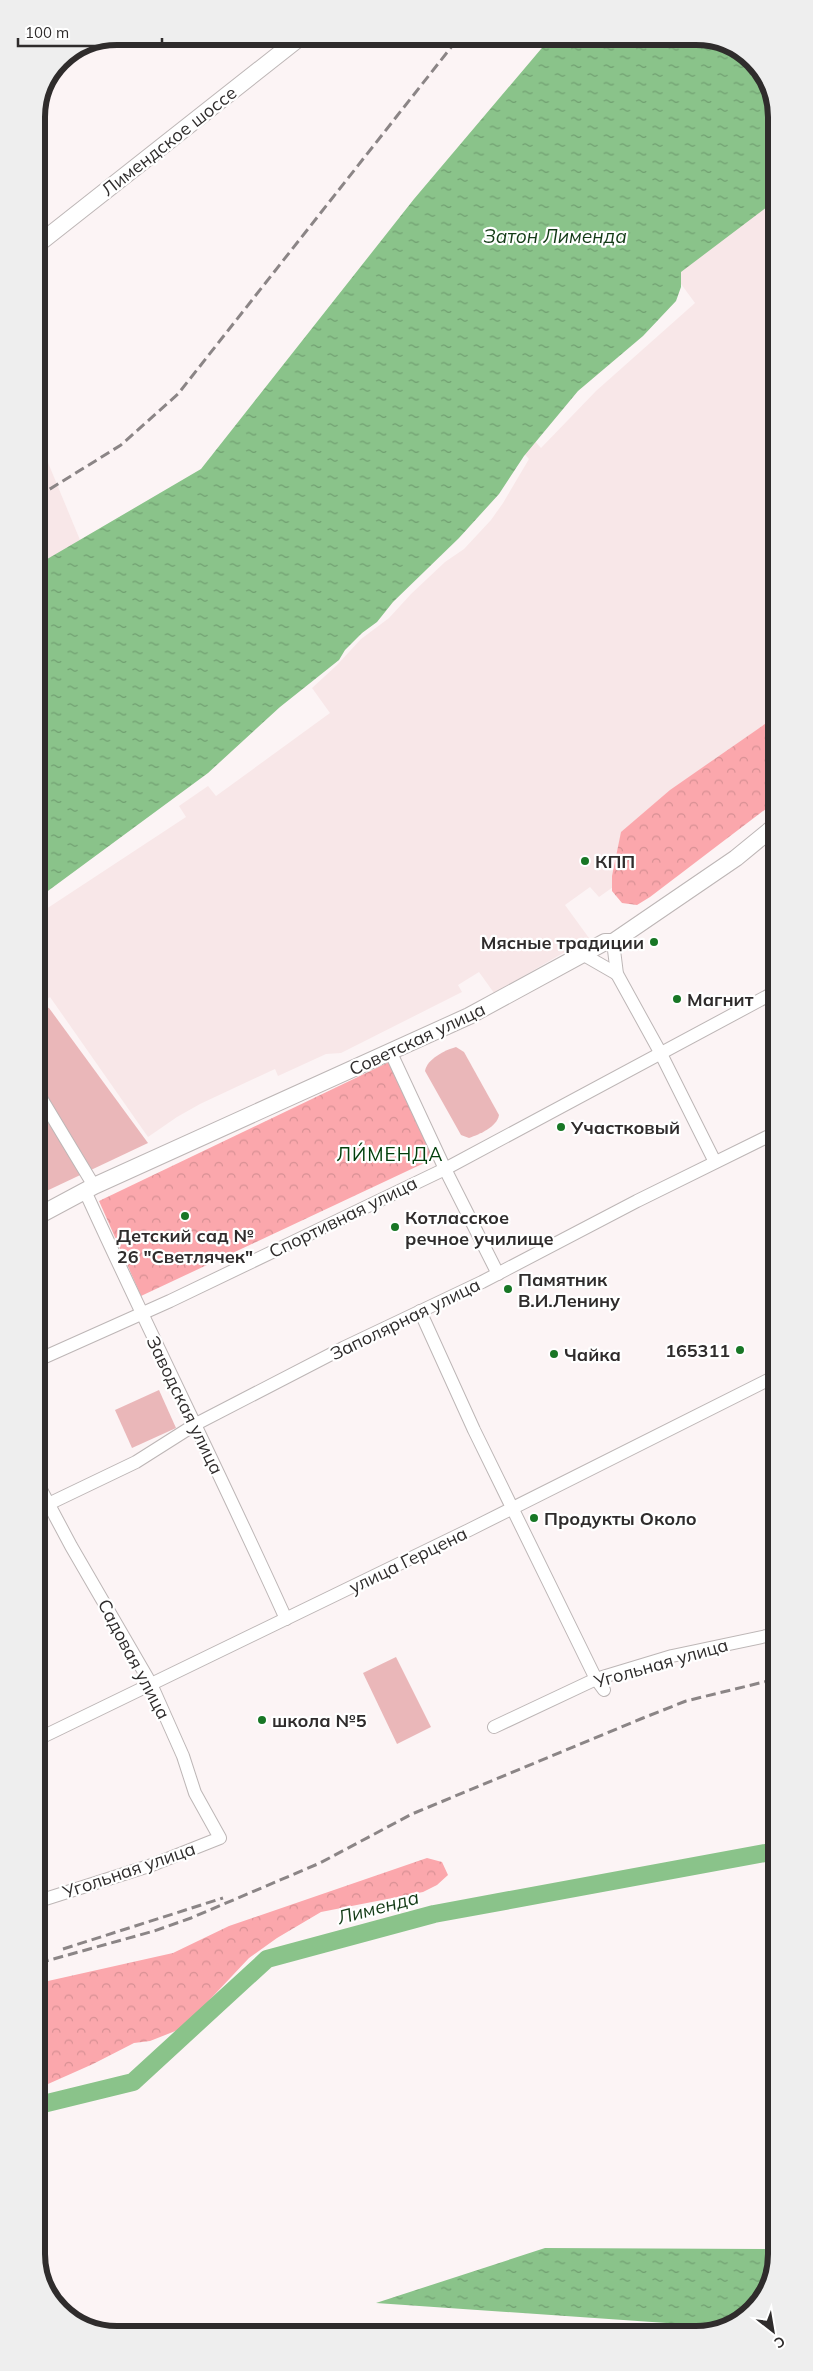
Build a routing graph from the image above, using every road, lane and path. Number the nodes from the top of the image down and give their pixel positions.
1 (291, 45) edge
2 (45, 239) edge
3 (768, 832) edge
4 (613, 942) junction
5 (584, 955) junction
6 (617, 974) junction
7 (768, 996) edge
8 (660, 1052) junction
9 (391, 1053) junction
10 (45, 1106) edge
11 (768, 1136) edge
12 (715, 1162) junction
13 (445, 1169) junction
14 (89, 1189) junction
15 (45, 1212) edge
16 (498, 1274) junction
17 (420, 1311) junction
18 (141, 1313) junction
19 (45, 1357) edge
20 (768, 1380) edge
21 (196, 1424) junction
22 (45, 1506) edge
23 (513, 1508) junction
24 (45, 1510) edge
25 (286, 1619) junction
26 (768, 1636) edge
27 (596, 1679) junction
28 (151, 1684) junction
29 (604, 1690) dead end
30 (494, 1727) dead end
31 (45, 1736) edge
32 (220, 1838) joint
33 (45, 1900) edge

1 - 2 main road, Лимендское шоссе
3 - 4 main road, Советская улица
4 - 5 main road, Советская улица
4 - 6 street
5 - 6 street
5 - 9 main road, Советская улица
6 - 8 street
7 - 8 street, Спортивная улица
8 - 12 street
8 - 13 street, Спортивная улица
9 - 13 street
9 - 14 main road, Советская улица
10 - 14 street, Заводская улица
11 - 12 street, Заполярная улица
12 - 16 street, Заполярная улица
13 - 16 street
13 - 18 street, Спортивная улица
14 - 15 main road, Советская улица
14 - 18 street, Заводская улица
16 - 17 street, Заполярная улица
17 - 21 street, Заполярная улица
17 - 23 street
18 - 19 street, Спортивная улица
18 - 21 street, Заводская улица
20 - 23 street, улица Герцена
21 - 22 street, Заполярная улица
21 - 25 street, Заводская улица
23 - 25 street, улица Герцена
23 - 27 street
24 - 28 street, Садовая улица
25 - 28 street, улица Герцена
26 - 27 street, Угольная улица
27 - 29 street
27 - 30 street, Угольная улица
28 - 31 street, улица Герцена
28 - 32 street, Садовая улица
32 - 33 street, Угольная улица

